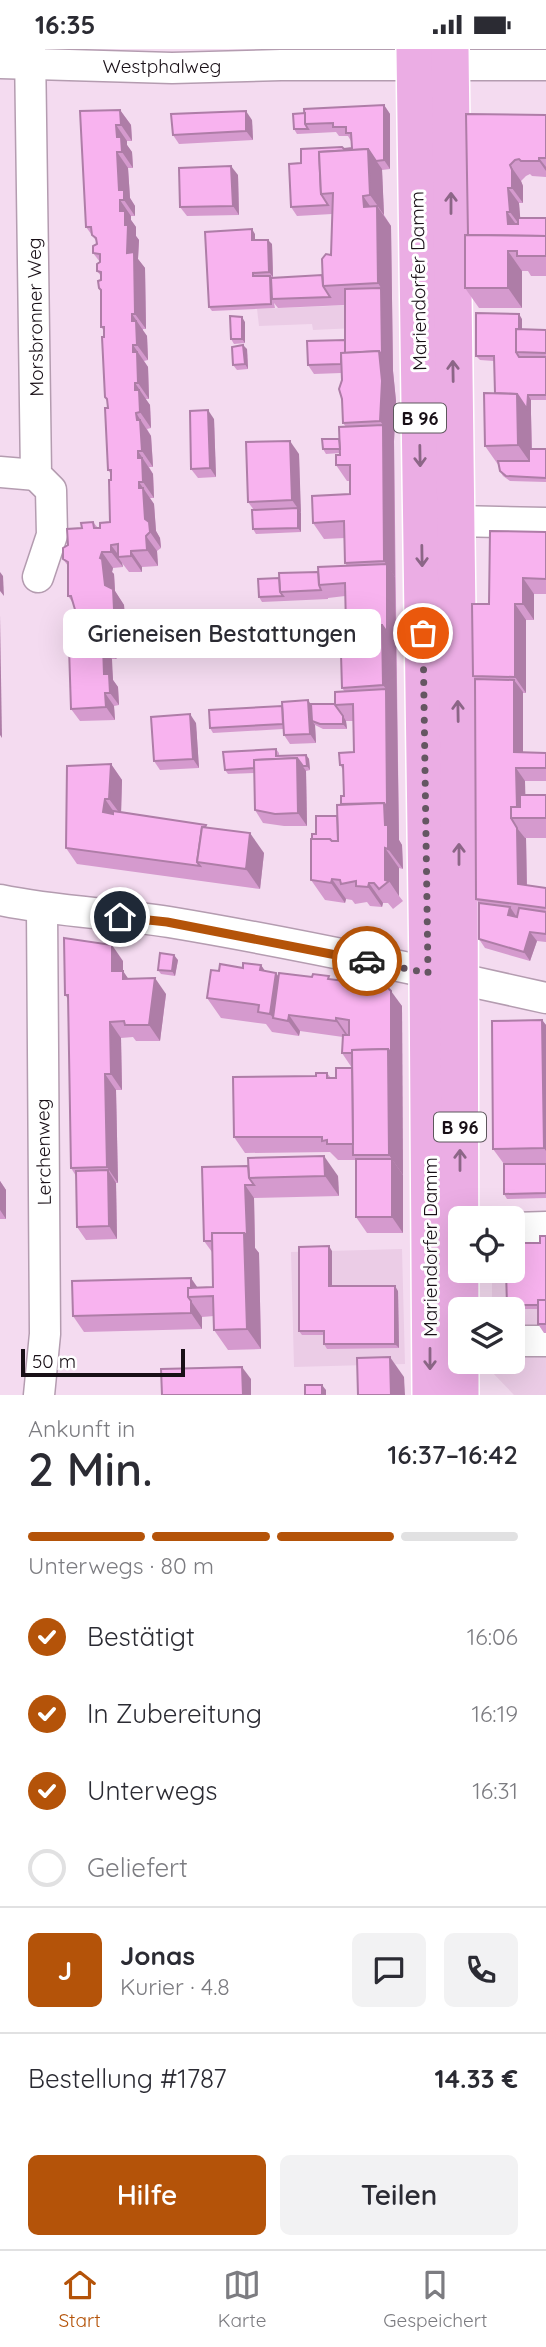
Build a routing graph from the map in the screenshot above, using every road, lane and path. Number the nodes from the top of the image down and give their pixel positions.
1 (30, 57) edge
2 (432, 57) edge
3 (0, 63) edge
4 (546, 65) edge
5 (0, 472) edge
6 (36, 475) junction
7 (456, 521) junction
8 (546, 523) edge
9 (38, 577) dead end
10 (0, 900) edge
11 (43, 908) junction
12 (443, 976) junction
13 (546, 998) edge
14 (459, 1206) edge
15 (525, 1227) edge
16 (546, 1227) edge
17 (525, 1341) edge
18 (546, 1341) edge
19 (460, 1374) edge
20 (39, 1395) edge
21 (430, 1395) edge
22 (460, 1395) edge

1 - 2 street, Westphalweg
1 - 3 street, Westphalweg
1 - 6 street, Morsbronner Weg
2 - 4 street, Westphalweg
7 -> 2 main road, Mariendorfer Damm / B 96
2 -> 12 main road, Mariendorfer Damm / B 96
5 - 6 street
6 - 9 street, Morsbronner Weg
7 - 8 street
12 -> 7 main road, Mariendorfer Damm / B 96
10 - 11 street
11 - 12 street
11 - 20 street, Lerchenweg
12 - 13 street
14 -> 12 main road, Mariendorfer Damm / B 96
12 -> 21 main road, Mariendorfer Damm / B 96
15 - 16 street
17 - 18 street
19 - 22 main road, Mariendorfer Damm / B 96

